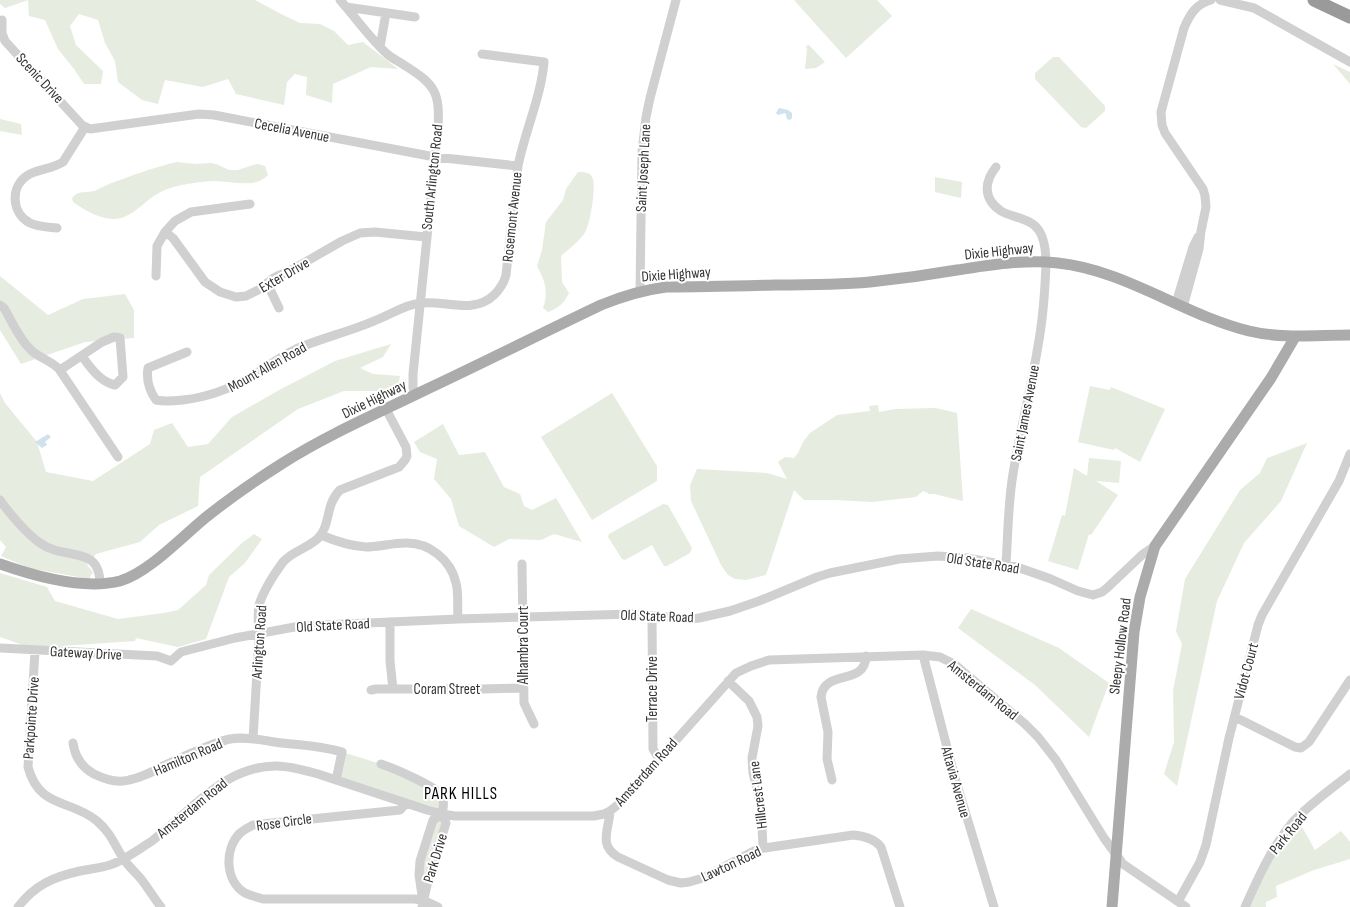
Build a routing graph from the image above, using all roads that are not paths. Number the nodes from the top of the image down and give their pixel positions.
1 (340, 0) edge
2 (676, 0) edge
3 (1212, 0) edge
4 (1220, 0) edge
5 (1314, 0) edge
6 (346, 7) junction
7 (386, 13) junction
8 (415, 17) dead end
9 (1350, 17) edge
10 (2, 20) dead end
11 (380, 47) junction
12 (482, 54) dead end
13 (1350, 62) edge
14 (85, 127) junction
15 (434, 157) junction
16 (518, 166) junction
17 (996, 166) dead end
18 (250, 204) dead end
19 (57, 228) dead end
20 (165, 232) junction
21 (426, 237) junction
22 (1046, 262) junction
23 (156, 276) dead end
24 (267, 283) junction
25 (640, 291) junction
26 (420, 303) junction
27 (0, 305) edge
28 (1180, 305) junction
29 (279, 308) dead end
30 (1350, 335) edge
31 (1295, 336) junction
32 (186, 352) dead end
33 (82, 356) junction
34 (60, 370) junction
35 (416, 395) junction
36 (386, 409) junction
37 (1350, 454) edge
38 (118, 457) dead end
39 (0, 500) edge
40 (321, 535) junction
41 (1155, 546) junction
42 (0, 564) edge
43 (522, 564) dead end
44 (1006, 564) junction
45 (100, 584) junction
46 (652, 616) junction
47 (523, 617) junction
48 (458, 619) junction
49 (390, 622) junction
50 (259, 633) junction
51 (0, 648) edge
52 (36, 650) junction
53 (923, 655) junction
54 (866, 656) junction
55 (170, 661) joint
56 (1350, 680) edge
57 (728, 681) junction
58 (523, 688) junction
59 (393, 689) junction
60 (371, 690) dead end
61 (1234, 716) junction
62 (534, 724) dead end
63 (253, 739) junction
64 (74, 743) dead end
65 (658, 759) junction
66 (382, 764) dead end
67 (1350, 774) edge
68 (336, 780) junction
69 (832, 780) dead end
70 (406, 803) junction
71 (610, 811) junction
72 (442, 814) junction
73 (763, 848) junction
74 (1116, 854) junction
75 (123, 858) junction
76 (1177, 901) junction
77 (422, 903) edge
78 (18, 907) edge
79 (161, 907) edge
80 (438, 907) edge
81 (900, 907) edge
82 (994, 907) edge
83 (1112, 907) edge
84 (1186, 907) edge
85 (1245, 907) edge

1 - 6 street, South Arlington Road
2 - 25 street, Saint Joseph Lane
3 - 28 street
4 - 13 street
5 - 9 highway
6 - 7 street
6 - 11 street, South Arlington Road
7 - 8 street
7 - 11 street
10 - 14 street, Scenic Drive
11 - 15 street, South Arlington Road
12 - 16 street, Rosemont Avenue
14 - 15 street, Cecelia Avenue
14 - 19 street
15 - 16 street, Cecelia Avenue
15 - 21 street, South Arlington Road
16 - 26 street, Rosemont Avenue
17 - 22 street, Saint James Avenue
18 - 20 street
20 - 23 street
20 - 24 street, Exter Drive
21 - 24 street, Exter Drive
21 - 26 street, South Arlington Road
22 - 25 main road, Dixie Highway
22 - 28 main road, Dixie Highway
22 - 44 street, Saint James Avenue
24 - 29 street
25 - 35 main road, Dixie Highway
26 - 32 street, Mount Allen Road
26 - 35 street, South Arlington Road
27 - 34 street
28 - 31 main road, Dixie Highway
30 - 31 main road, Dixie Highway
31 - 41 main road, Sleepy Hollow Road
33 - 33 street
33 - 34 street
34 - 38 street
35 - 36 main road, Dixie Highway
36 - 40 street
36 - 45 main road, Dixie Highway
37 - 61 street, Vidot Court
39 - 45 street
40 - 48 street
40 - 50 street, Arlington Road
41 - 44 street, Old State Road
41 - 74 main road, Sleepy Hollow Road
42 - 45 main road, Dixie Highway
43 - 47 street, Alhambra Court
44 - 46 street, Old State Road
46 - 47 street, Old State Road
46 - 65 street, Terrace Drive
47 - 48 street, Old State Road
47 - 58 street, Alhambra Court
48 - 49 street, Old State Road
49 - 50 street, Old State Road
49 - 59 street
50 - 55 street, Old State Road
50 - 63 street, Arlington Road
51 - 52 street, Gateway Drive
52 - 55 street, Gateway Drive
52 - 75 street, Parkpointe Drive
53 - 54 street, Amsterdam Road
53 - 74 street, Amsterdam Road
53 - 82 street, Altavia Avenue
54 - 57 street, Amsterdam Road
54 - 69 street
56 - 61 street
57 - 65 street, Amsterdam Road
57 - 73 street, Hillcrest Lane
58 - 59 street, Coram Street
58 - 62 street, Alhambra Court
59 - 60 street, Coram Street
61 - 76 street, Vidot Court
63 - 64 street, Hamilton Road
63 - 68 street, Hamilton Road
65 - 71 street, Amsterdam Road
66 - 72 street
67 - 85 street, Park Road
68 - 70 street, Amsterdam Road
68 - 75 street, Amsterdam Road
70 - 72 street, Amsterdam Road
70 - 77 street, Rose Circle
71 - 72 street, Amsterdam Road
71 - 73 street, Lawton Road
72 - 77 street, Park Drive
72 - 77 street, Park Drive
73 - 81 street, Lawton Road
74 - 76 street, Amsterdam Road
74 - 83 main road, Sleepy Hollow Road
75 - 78 street, Amsterdam Road
75 - 79 street, Parkpointe Drive
76 - 84 street, Amsterdam Road
77 - 80 street

